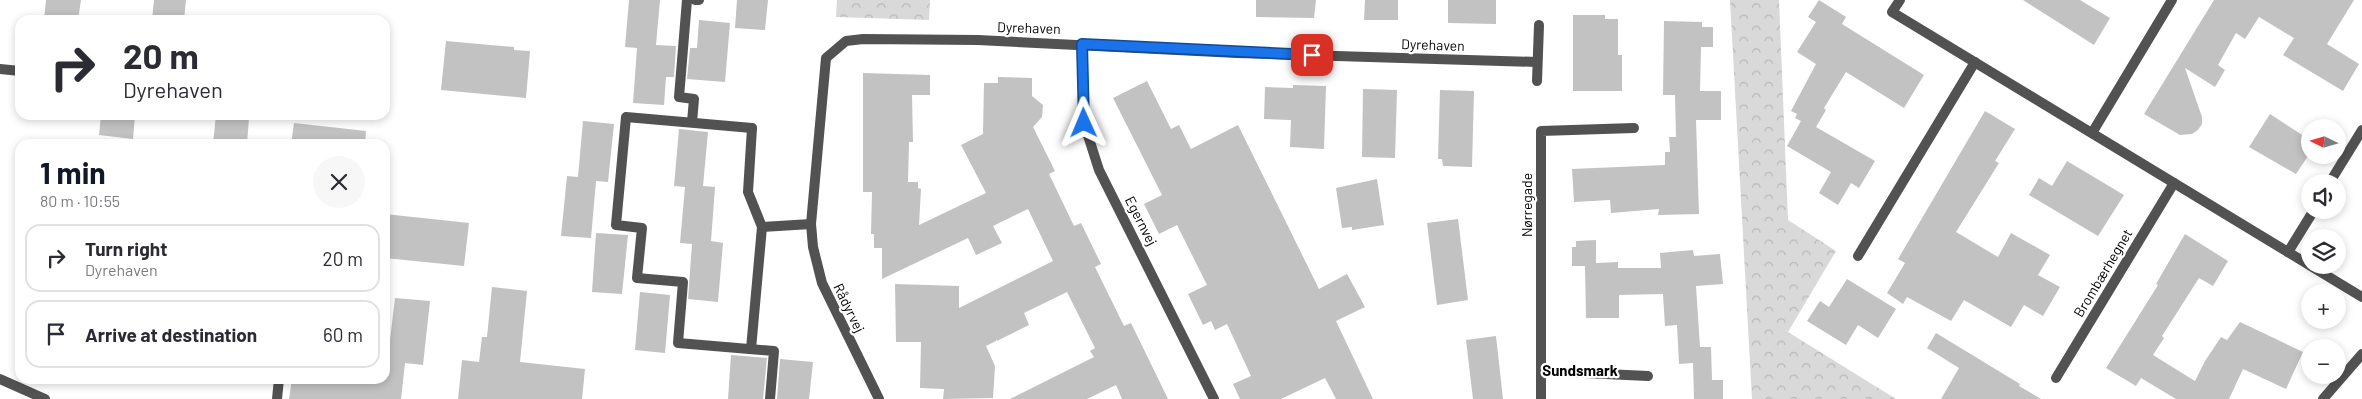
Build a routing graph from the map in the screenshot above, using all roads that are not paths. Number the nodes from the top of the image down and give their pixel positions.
1 (687, 0) edge
2 (695, 0) edge
3 (699, 0) edge
4 (1900, 0) edge
5 (2172, 0) edge
6 (1539, 24) dead end
7 (1082, 44) junction
8 (826, 58) joint
9 (1537, 62) junction
10 (1975, 62) junction
11 (0, 69) edge
12 (15, 70) edge
13 (1537, 81) dead end
14 (692, 122) junction
15 (1634, 128) dead end
16 (2362, 130) edge
17 (2092, 133) junction
18 (2335, 174) edge
19 (2174, 183) junction
20 (2308, 219) edge
21 (811, 224) junction
22 (762, 227) junction
23 (2288, 252) junction
24 (1858, 256) dead end
25 (2362, 297) edge
26 (751, 349) junction
27 (2362, 354) edge
28 (1541, 371) junction
29 (1648, 376) dead end
30 (2056, 378) dead end
31 (0, 379) edge
32 (15, 382) edge
33 (21, 384) edge
34 (278, 384) edge
35 (45, 399) edge
36 (277, 399) edge
37 (770, 399) edge
38 (879, 399) edge
39 (1214, 399) edge
40 (1541, 399) edge
41 (2323, 399) edge

1 - 14 street
2 - 3 street
4 - 10 street
5 - 17 street
6 - 9 street
7 - 8 street, Dyrehaven
7 - 9 street, Dyrehaven
7 - 39 street, Egernvej
8 - 21 street, Rådyrvej
9 - 13 street
10 - 17 street
10 - 24 street
11 - 12 street
14 - 22 street
14 - 26 street
15 - 28 street, Nørregade
16 - 18 street
17 - 19 street
19 - 23 street
19 - 30 street, Brombærhegnet
20 - 23 street
21 - 22 street
21 - 38 street, Rådyrvej
22 - 26 street
23 - 25 street
26 - 37 street
27 - 41 street
28 - 29 street
28 - 40 street, Nørregade
31 - 32 street
33 - 35 street
34 - 36 street

